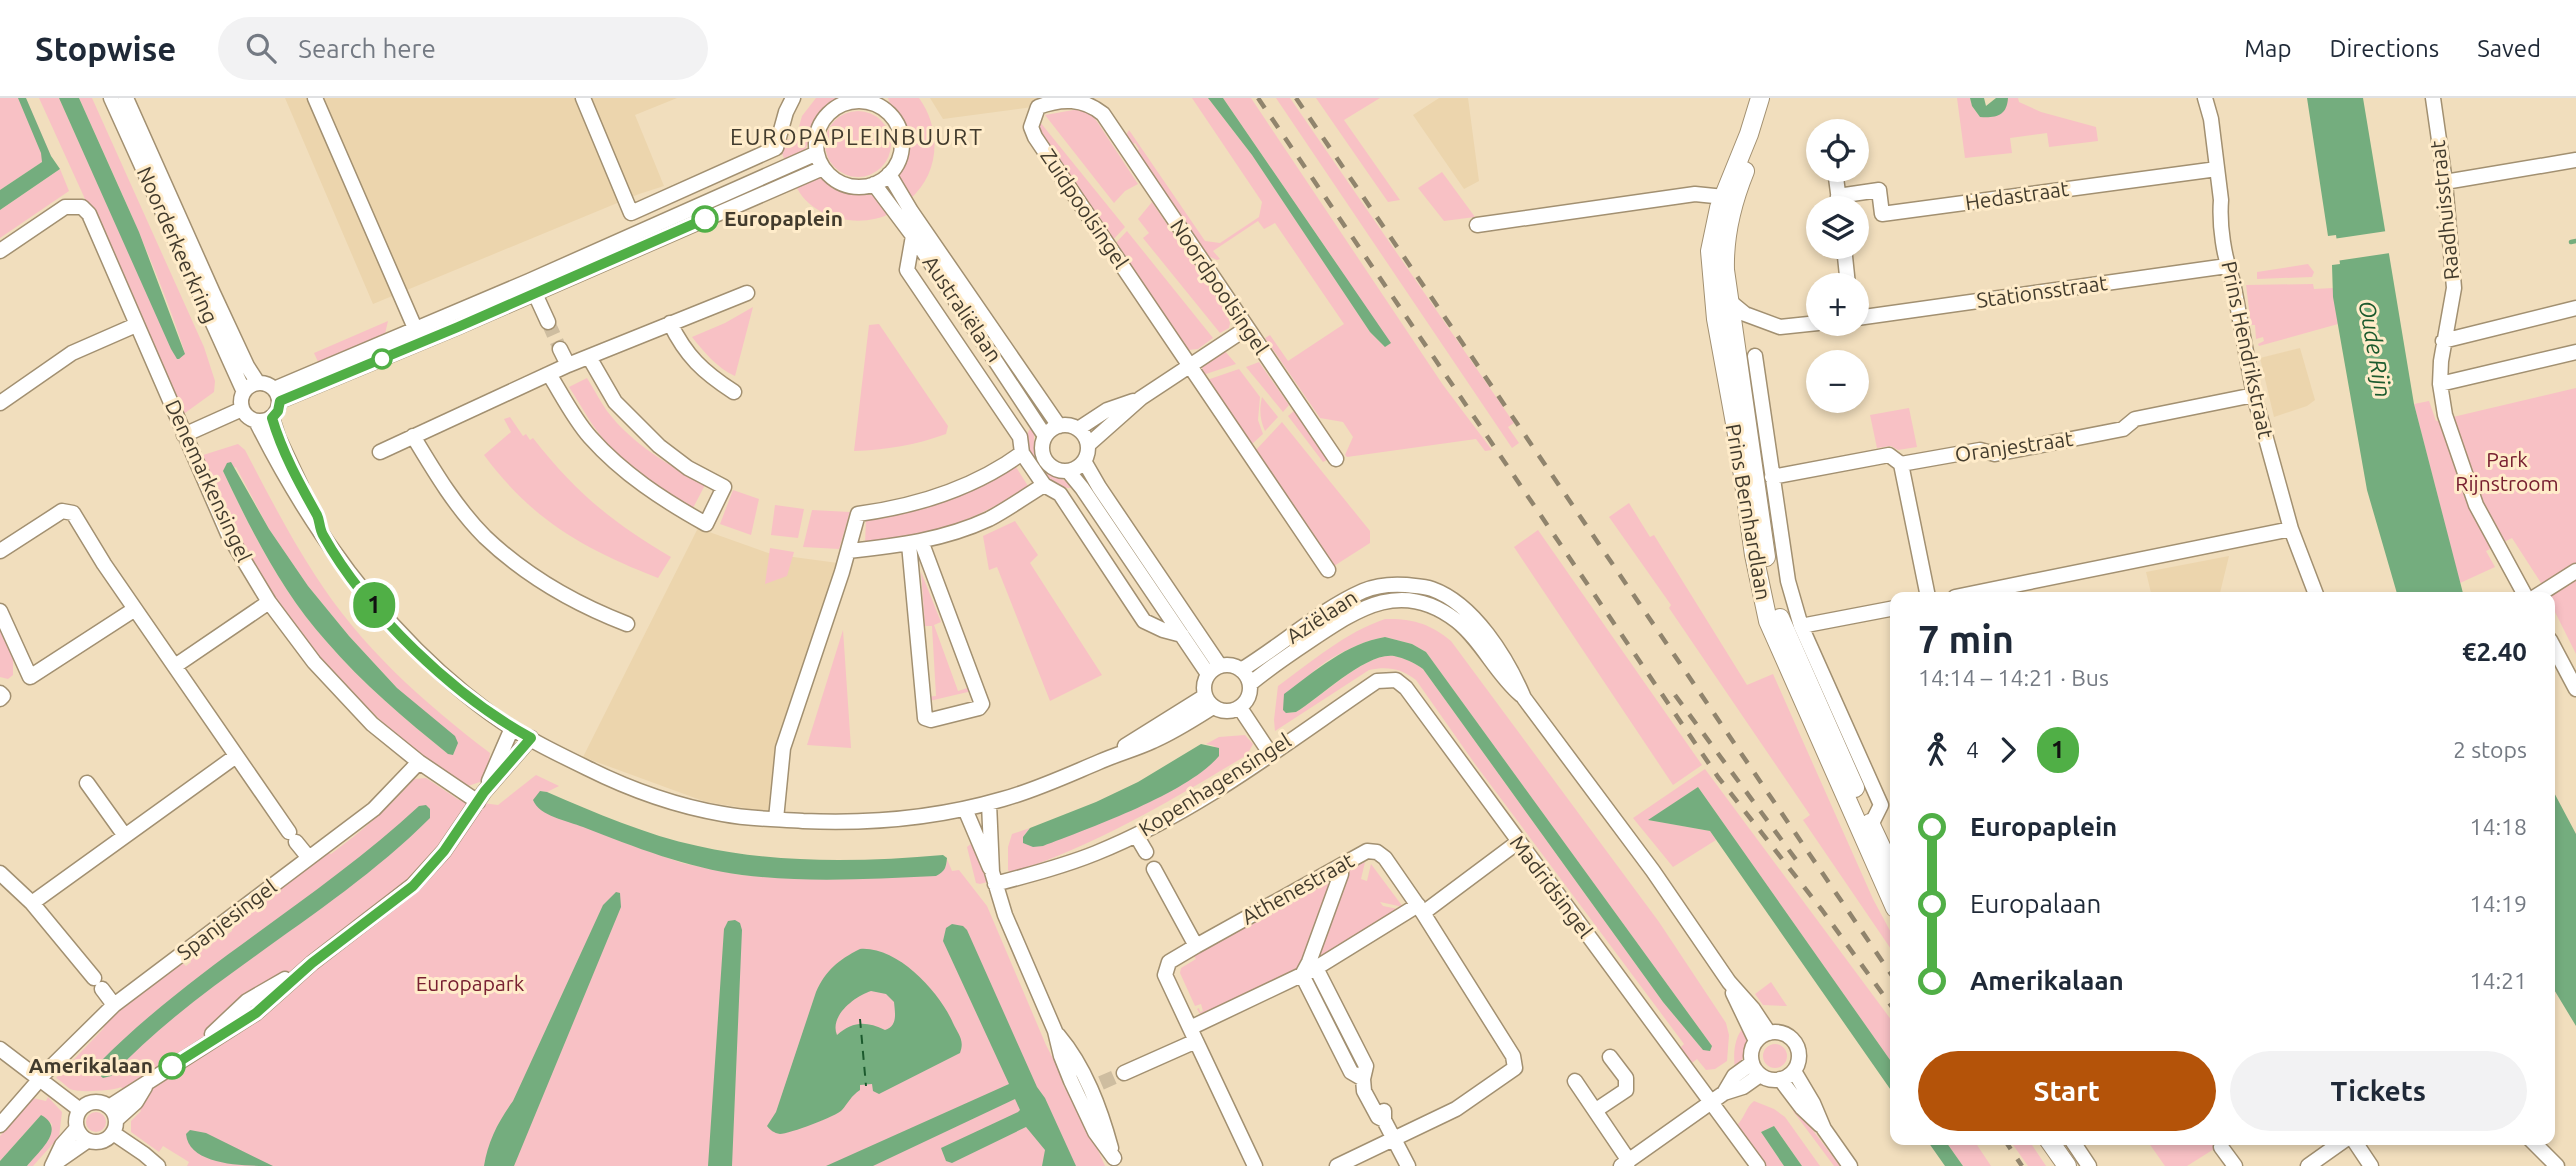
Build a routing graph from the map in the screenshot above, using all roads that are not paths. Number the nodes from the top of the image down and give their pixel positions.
1 (111, 98) edge
2 (126, 98) edge
3 (315, 98) edge
4 (583, 98) edge
5 (793, 98) edge
6 (1760, 98) edge
7 (1771, 98) edge
8 (2205, 98) edge
9 (2433, 98) edge
10 (856, 100) edge
11 (880, 103) edge
12 (1103, 114) joint
13 (817, 153) junction
14 (2576, 160) edge
15 (823, 168) junction
16 (2217, 169) junction
17 (889, 174) junction
18 (2445, 182) junction
19 (874, 184) junction
20 (1859, 196) edge
21 (1729, 197) junction
22 (1478, 225) dead end
23 (913, 236) junction
24 (0, 251) edge
25 (2227, 267) junction
26 (532, 287) junction
27 (747, 293) dead end
28 (1728, 300) junction
29 (2576, 308) edge
30 (1869, 316) edge
31 (548, 322) tunnel mouth
32 (670, 323) junction
33 (1806, 324) edge
34 (136, 325) junction
35 (1247, 328) junction
36 (418, 336) junction
37 (2443, 341) junction
38 (560, 349) tunnel mouth
39 (2576, 352) edge
40 (1755, 356) dead end
41 (589, 357) junction
42 (1190, 364) junction
43 (568, 365) junction
44 (549, 374) junction
45 (258, 383) junction
46 (2441, 384) junction
47 (734, 391) dead end
48 (244, 392) junction
49 (277, 395) junction
50 (2254, 395) junction
51 (1141, 398) junction
52 (0, 403) edge
53 (242, 409) junction
54 (272, 418) junction
55 (256, 421) junction
56 (1059, 426) junction
57 (1078, 429) junction
58 (184, 435) junction
59 (413, 436) junction
60 (1045, 436) junction
61 (1088, 445) junction
62 (380, 452) dead end
63 (1022, 453) junction
64 (1336, 459) dead end
65 (1084, 461) junction
66 (1901, 464) junction
67 (1068, 471) junction
68 (1772, 477) junction
69 (1044, 485) junction
70 (2291, 529) junction
71 (321, 531) junction
72 (915, 543) junction
73 (0, 551) edge
74 (848, 551) junction
75 (1328, 570) dead end
76 (2576, 571) edge
77 (1927, 592) edge
78 (1983, 592) edge
79 (2315, 592) edge
80 (2523, 592) edge
81 (2543, 592) edge
82 (269, 602) junction
83 (135, 609) junction
84 (1890, 609) edge
85 (0, 611) edge
86 (627, 624) dead end
87 (1801, 626) junction
88 (1182, 635) junction
89 (2555, 649) edge
90 (174, 666) junction
91 (1214, 670) junction
92 (1241, 670) junction
93 (1386, 679) joint
94 (1250, 684) junction
95 (2576, 689) edge
96 (1524, 698) junction
97 (1209, 702) junction
98 (1240, 708) junction
99 (512, 728) junction
100 (531, 738) junction
101 (1270, 753) junction
102 (236, 756) junction
103 (419, 762) junction
104 (87, 783) dead end
105 (481, 797) junction
106 (989, 803) junction
107 (965, 808) junction
108 (776, 819) junction
109 (1866, 827) junction
110 (1136, 835) junction
111 (125, 836) junction
112 (1518, 842) junction
113 (1146, 852) dead end
114 (309, 859) junction
115 (1341, 866) junction
116 (1154, 869) dead end
117 (1890, 871) edge
118 (0, 873) edge
119 (993, 878) junction
120 (32, 904) junction
121 (1421, 909) junction
122 (1196, 946) junction
123 (1309, 968) junction
124 (1729, 982) junction
125 (114, 1005) junction
126 (1769, 1033) junction
127 (1193, 1034) junction
128 (1756, 1041) junction
129 (0, 1049) edge
130 (1610, 1056) dead end
131 (1756, 1069) junction
132 (1794, 1070) junction
133 (1124, 1073) tunnel mouth
134 (1780, 1079) junction
135 (39, 1081) junction
136 (1575, 1081) dead end
137 (1718, 1098) junction
138 (80, 1110) junction
139 (1596, 1110) junction
140 (113, 1120) junction
141 (0, 1125) edge
142 (77, 1128) junction
143 (1824, 1129) junction
144 (1395, 1140) junction
145 (87, 1141) junction
146 (2052, 1145) edge
147 (2075, 1145) edge
148 (2338, 1145) edge
149 (2357, 1145) edge
150 (2536, 1145) edge
151 (2221, 1147) dead end
152 (1116, 1162) edge
153 (1630, 1163) edge
154 (53, 1166) edge
155 (158, 1166) edge
156 (1255, 1166) edge
157 (1337, 1166) edge
158 (1408, 1166) edge
159 (1758, 1166) edge
160 (1850, 1166) edge
161 (2067, 1166) edge
162 (2089, 1166) edge
163 (2235, 1166) edge
164 (2308, 1166) edge
165 (2371, 1166) edge
166 (2557, 1166) edge

1 - 48 street, Noorderkeerkring
2 - 45 street, Noorderkeerkring
3 - 36 street
4 - 5 street
6 - 21 main road, Prins Bernhardlaan
7 - 21 main road, Prins Bernhardlaan
8 - 16 street, Prins Hendrikstraat
9 - 18 street, Raadhuisstraat
10 - 11 street
10 - 13 street
11 - 17 street
12 - 35 street, Noordpoolsingel
12 - 42 street, Zuidpoolsingel
13 - 15 street
13 - 26 street
14 - 18 street
15 - 19 street
15 - 26 street
16 - 20 street, Hedastraat
16 - 25 street, Prins Hendrikstraat
17 - 19 street
17 - 56 street, Australiëlaan
18 - 37 street, Raadhuisstraat
19 - 23 street, Australiëlaan
21 - 22 street
21 - 28 main road, Prins Bernhardlaan
21 - 109 main road, Prins Bernhardlaan
23 - 60 street, Australiëlaan
23 - 63 street
24 - 34 street, Denemarkensingel
25 - 30 street, Stationsstraat
25 - 50 street, Prins Hendrikstraat
26 - 31 street
26 - 36 street
27 - 32 street
28 - 33 street
28 - 109 main road, Prins Bernhardlaan
29 - 37 street
32 - 41 street
32 - 47 street
34 - 52 street
34 - 58 street, Denemarkensingel
35 - 42 street
35 - 64 street, Noordpoolsingel
36 - 49 street
37 - 46 street, Raadhuisstraat
38 - 43 street
39 - 46 street
40 - 68 street
41 - 43 street
41 - 44 street
42 - 51 street
42 - 75 street, Zuidpoolsingel
43 - 44 street
44 - 59 street
45 - 48 street
45 - 49 street
46 - 80 street, Raadhuisstraat
48 - 53 street
49 - 54 street
50 - 66 street, Oranjestraat
50 - 70 street, Prins Hendrikstraat
51 - 57 street
51 - 61 street
53 - 55 street
53 - 58 street
54 - 55 street
54 - 71 street
55 - 71 street
56 - 57 street
56 - 60 street
57 - 61 street
58 - 82 street, Denemarkensingel
59 - 62 street
59 - 86 street
60 - 67 street
61 - 65 street
63 - 69 street
63 - 74 street
65 - 67 street
65 - 91 street
66 - 68 street, Oranjestraat
66 - 77 street
67 - 88 street
68 - 87 street
69 - 72 street
69 - 88 street
70 - 78 street
70 - 79 street, Prins Hendrikstraat
71 - 99 street
72 - 72 street
72 - 74 street
73 - 83 street
74 - 108 street
76 - 81 street
82 - 90 street
82 - 103 street, Denemarkensingel
83 - 85 street
83 - 90 street
84 - 87 street
87 - 109 street
88 - 91 street
89 - 95 street
90 - 102 street
91 - 92 street
91 - 97 street
92 - 94 street
92 - 96 street, Aziëlaan
93 - 101 street, Kopenhagensingel
93 - 112 street, Madridsingel
94 - 96 street, Aziëlaan
94 - 98 street
96 - 124 street, Aziëlaan
97 - 98 street
97 - 106 street
98 - 101 street
99 - 100 street
99 - 105 street
100 - 105 street
100 - 108 street
101 - 110 street, Kopenhagensingel
102 - 111 street
102 - 114 street
103 - 105 street, Denemarkensingel
103 - 114 street, Spanjesingel
104 - 111 street
105 - 140 street
106 - 107 street
106 - 119 street
107 - 108 street
107 - 119 street
109 - 117 main road, Prins Bernhardlaan
110 - 113 street
110 - 119 street, Kopenhagensingel
111 - 120 street
112 - 121 street
112 - 137 street, Madridsingel
114 - 125 street, Spanjesingel
115 - 121 street, Athenestraat
115 - 122 street, Athenestraat
115 - 123 street
116 - 122 street
118 - 120 street
119 - 152 street
120 - 125 street
121 - 123 street
121 - 144 street
122 - 127 street, Athenestraat
123 - 127 street
123 - 144 street
124 - 126 street, Aziëlaan
124 - 128 street, Aziëlaan
125 - 135 street, Spanjesingel
126 - 128 street
126 - 132 street
127 - 133 street
127 - 156 street, Athenestraat
128 - 131 street
129 - 135 street
130 - 139 street
131 - 134 street
131 - 137 street
132 - 134 street
132 - 143 street
134 - 143 street
135 - 138 street
135 - 141 street, Spanjesingel
136 - 139 street
137 - 153 street
137 - 159 street, Madridsingel
138 - 140 street
138 - 142 street
139 - 153 street
140 - 145 street
140 - 155 street
142 - 145 street
142 - 154 street
143 - 160 street
144 - 157 street
144 - 158 street
145 - 154 street
146 - 161 main road
147 - 162 street
148 - 164 street
149 - 165 street
150 - 166 street
151 - 163 street

